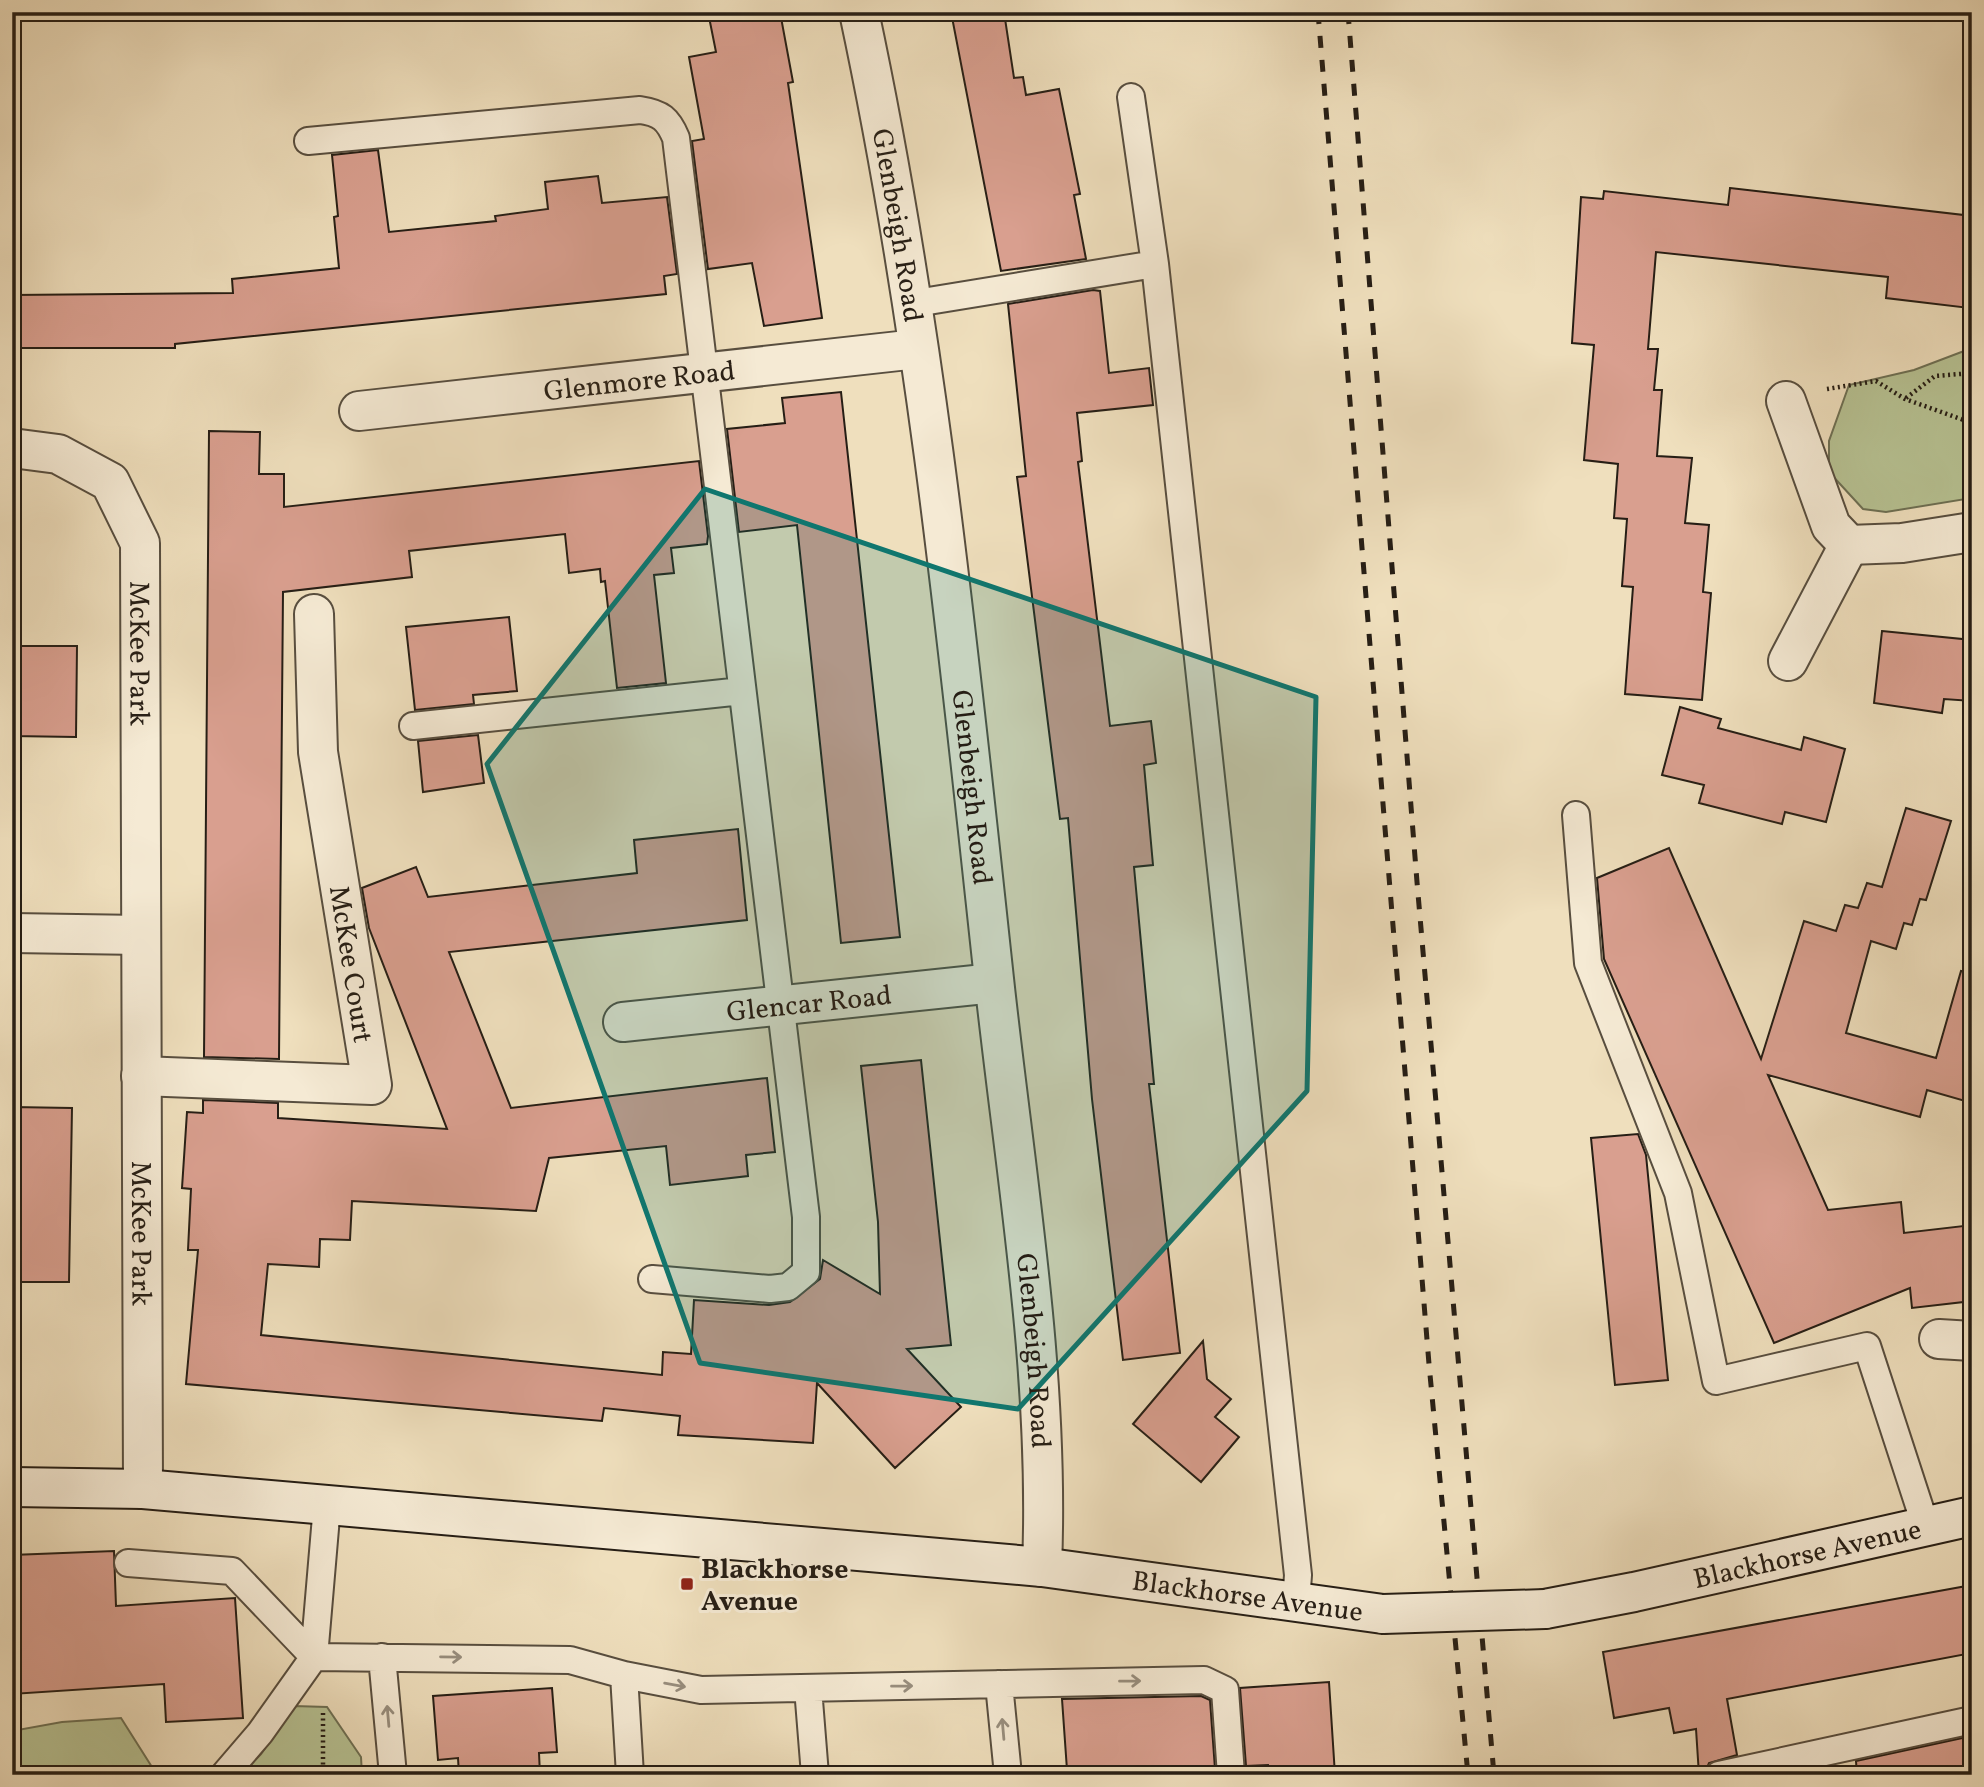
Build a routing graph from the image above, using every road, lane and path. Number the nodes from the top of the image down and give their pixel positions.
1 (859, 12) edge
2 (1131, 97) dead end
3 (308, 141) dead end
4 (1155, 264) junction
5 (910, 304) junction
6 (917, 349) junction
7 (705, 373) junction
8 (1972, 373) edge
9 (1905, 398) junction
10 (1786, 401) joint
11 (359, 411) dead end
12 (1972, 422) edge
13 (12, 448) edge
14 (1972, 532) edge
15 (1849, 545) junction
16 (314, 614) dead end
17 (1788, 661) dead end
18 (742, 691) junction
19 (413, 726) dead end
20 (1576, 815) dead end
21 (12, 933) edge
22 (141, 935) junction
23 (994, 983) junction
24 (780, 1006) junction
25 (623, 1022) dead end
26 (141, 1076) junction
27 (652, 1279) dead end
28 (12, 1487) edge
29 (143, 1489) junction
30 (327, 1506) junction
31 (1972, 1516) edge
32 (1925, 1524) junction
33 (128, 1563) dead end
34 (1042, 1567) junction
35 (1296, 1602) junction
36 (314, 1657) junction
37 (382, 1657) junction
38 (624, 1675) junction
39 (999, 1684) junction
40 (808, 1688) junction
41 (1972, 1720) edge
42 (224, 1775) edge
43 (393, 1775) edge
44 (630, 1775) edge
45 (815, 1775) edge
46 (1008, 1775) edge
47 (1231, 1775) edge
48 (1719, 1775) edge

1 - 5 street, Glenbeigh Road
2 - 4 lane
3 - 7 lane
4 - 5 lane
4 - 35 lane
5 - 6 street, Glenbeigh Road
6 - 7 street, Glenmore Road
6 - 23 street, Glenbeigh Road
7 - 11 street, Glenmore Road
7 - 18 lane
8 - 9 path
9 - 10 path
9 - 12 path
10 - 15 street
13 - 22 street, McKee Park
14 - 15 street
15 - 17 street
16 - 26 street, McKee Court
18 - 19 lane
18 - 24 lane
20 - 32 lane
21 - 22 street
22 - 26 street, McKee Park
23 - 24 street, Glencar Road
23 - 34 street, Glenbeigh Road
24 - 25 street, Glencar Road
24 - 27 lane
26 - 29 street, McKee Park
28 - 29 street, Blackhorse Avenue
29 - 30 street, Blackhorse Avenue
30 - 34 street, Blackhorse Avenue
30 - 36 lane
31 - 32 street, Blackhorse Avenue
32 - 35 street, Blackhorse Avenue, bridge
33 - 36 lane
34 - 35 street, Blackhorse Avenue
36 - 37 lane
36 - 42 lane
37 -> 38 lane
43 -> 37 lane
38 -> 40 lane
38 - 44 lane
40 -> 39 lane
46 -> 39 lane
39 -> 47 lane
40 - 45 lane
41 - 48 lane

